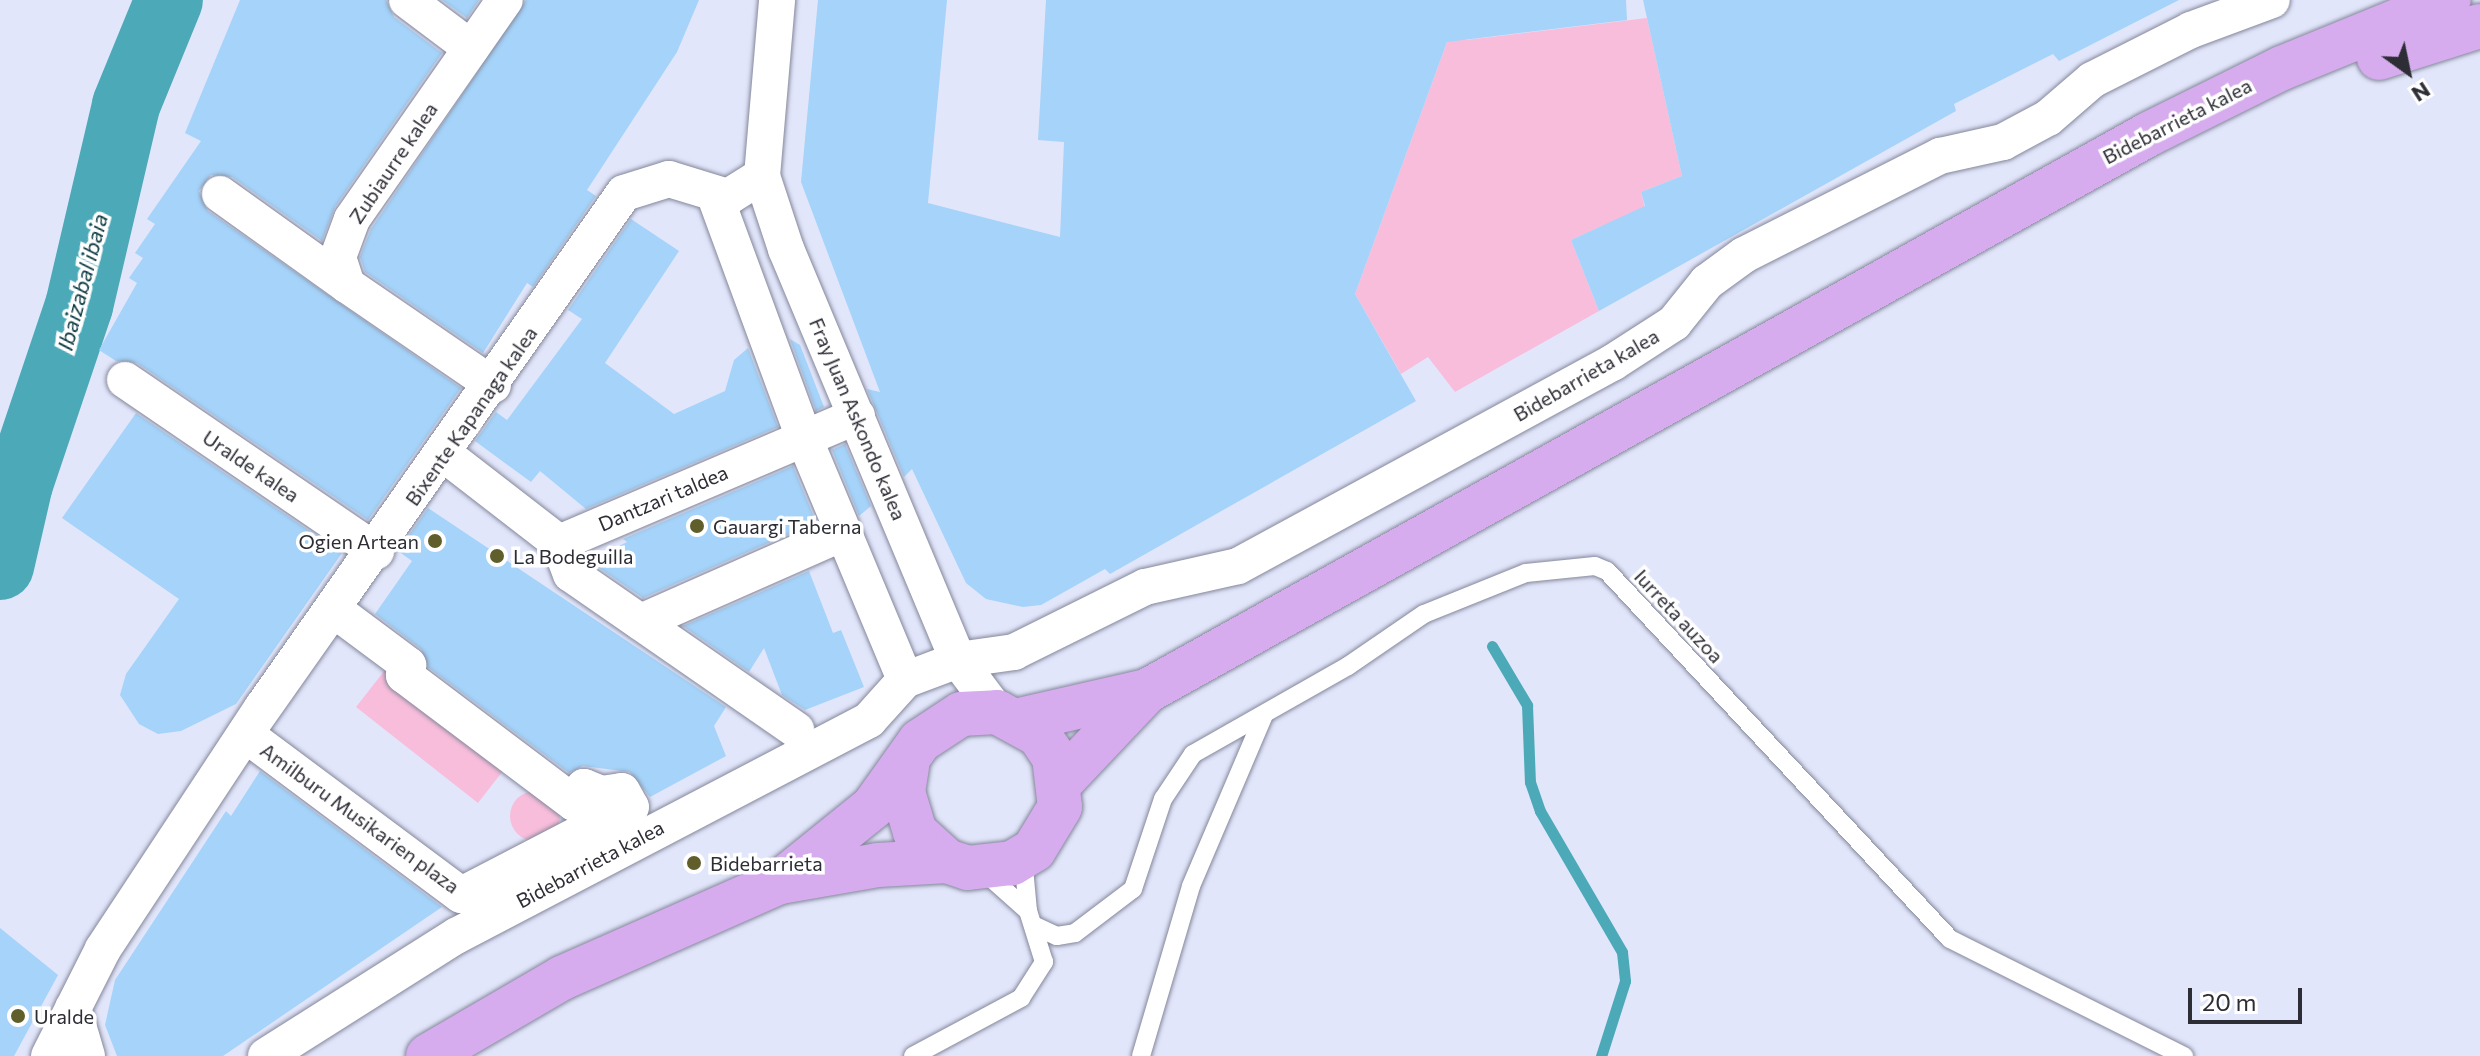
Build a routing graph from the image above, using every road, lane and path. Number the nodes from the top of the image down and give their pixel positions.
1 (407, 0) edge
2 (505, 0) edge
3 (777, 0) edge
4 (2272, 0) edge
5 (2380, 0) edge
6 (2449, 0) edge
7 (2480, 26) edge
8 (471, 48) junction
9 (2329, 48) junction
10 (762, 176) junction
11 (2043, 193) junction
12 (220, 194) dead end
13 (715, 196) junction
14 (347, 285) junction
15 (125, 380) dead end
16 (493, 385) junction
17 (857, 416) junction
18 (804, 438) junction
19 (444, 454) junction
20 (843, 533) junction
21 (559, 543) junction
22 (376, 551) junction
23 (333, 609) junction
24 (641, 622) junction
25 (958, 660) junction
26 (910, 678) junction
27 (1147, 691) junction
28 (1264, 715) junction
29 (1009, 716) junction
30 (796, 730) dead end
31 (245, 734) junction
32 (911, 757) junction
33 (1061, 782) junction
34 (1023, 857) junction
35 (964, 864) junction
36 (780, 882) junction
37 (1031, 918) junction
38 (73, 1008) junction
39 (49, 1056) edge
40 (87, 1056) edge
41 (266, 1056) edge
42 (428, 1056) edge
43 (913, 1056) edge
44 (1141, 1056) edge
45 (2184, 1056) edge

1 - 8 street
2 - 8 street, Zubiaurre kalea
3 - 10 street
4 - 25 street, Bidebarrieta kalea
5 - 9 highway
6 - 9 highway, Bidebarrieta kalea
7 - 11 highway
8 - 14 street, Zubiaurre kalea
9 - 11 highway, Bidebarrieta kalea
10 - 13 street
10 - 17 street, Fray Juan Askondo kalea
11 - 27 highway, Bidebarrieta kalea
12 - 14 street
13 - 16 street, Bixente Kapanaga kalea
13 - 18 street
14 - 16 street
15 - 22 street, Uralde kalea
16 - 19 street, Bixente Kapanaga kalea
17 - 18 street, Dantzari taldea
17 - 25 street, Fray Juan Askondo kalea
18 - 20 street
18 - 21 street, Dantzari taldea
19 - 21 street
19 - 22 street, Bixente Kapanaga kalea
20 - 24 street
20 - 26 street
21 - 24 street
22 - 23 street, Bixente Kapanaga kalea
23 - 31 street, Bixente Kapanaga kalea
23 - 31 street, Amilburu Musikarien plaza
24 - 30 street
25 - 26 street
25 - 29 street, Fray Juan Askondo kalea
26 - 32 street
26 - 41 street, Bidebarrieta kalea
27 - 29 highway
27 - 33 highway
28 - 37 lane
28 - 44 lane
28 - 45 lane, Iurreta auzoa
29 - 32 highway
29 - 33 highway
31 - 38 street, Bixente Kapanaga kalea
32 - 35 highway
32 - 36 highway
33 - 34 highway
34 - 35 highway
34 - 37 lane
35 - 36 highway
35 - 37 lane
36 - 42 highway
37 - 43 lane
38 - 39 street
38 - 40 street

